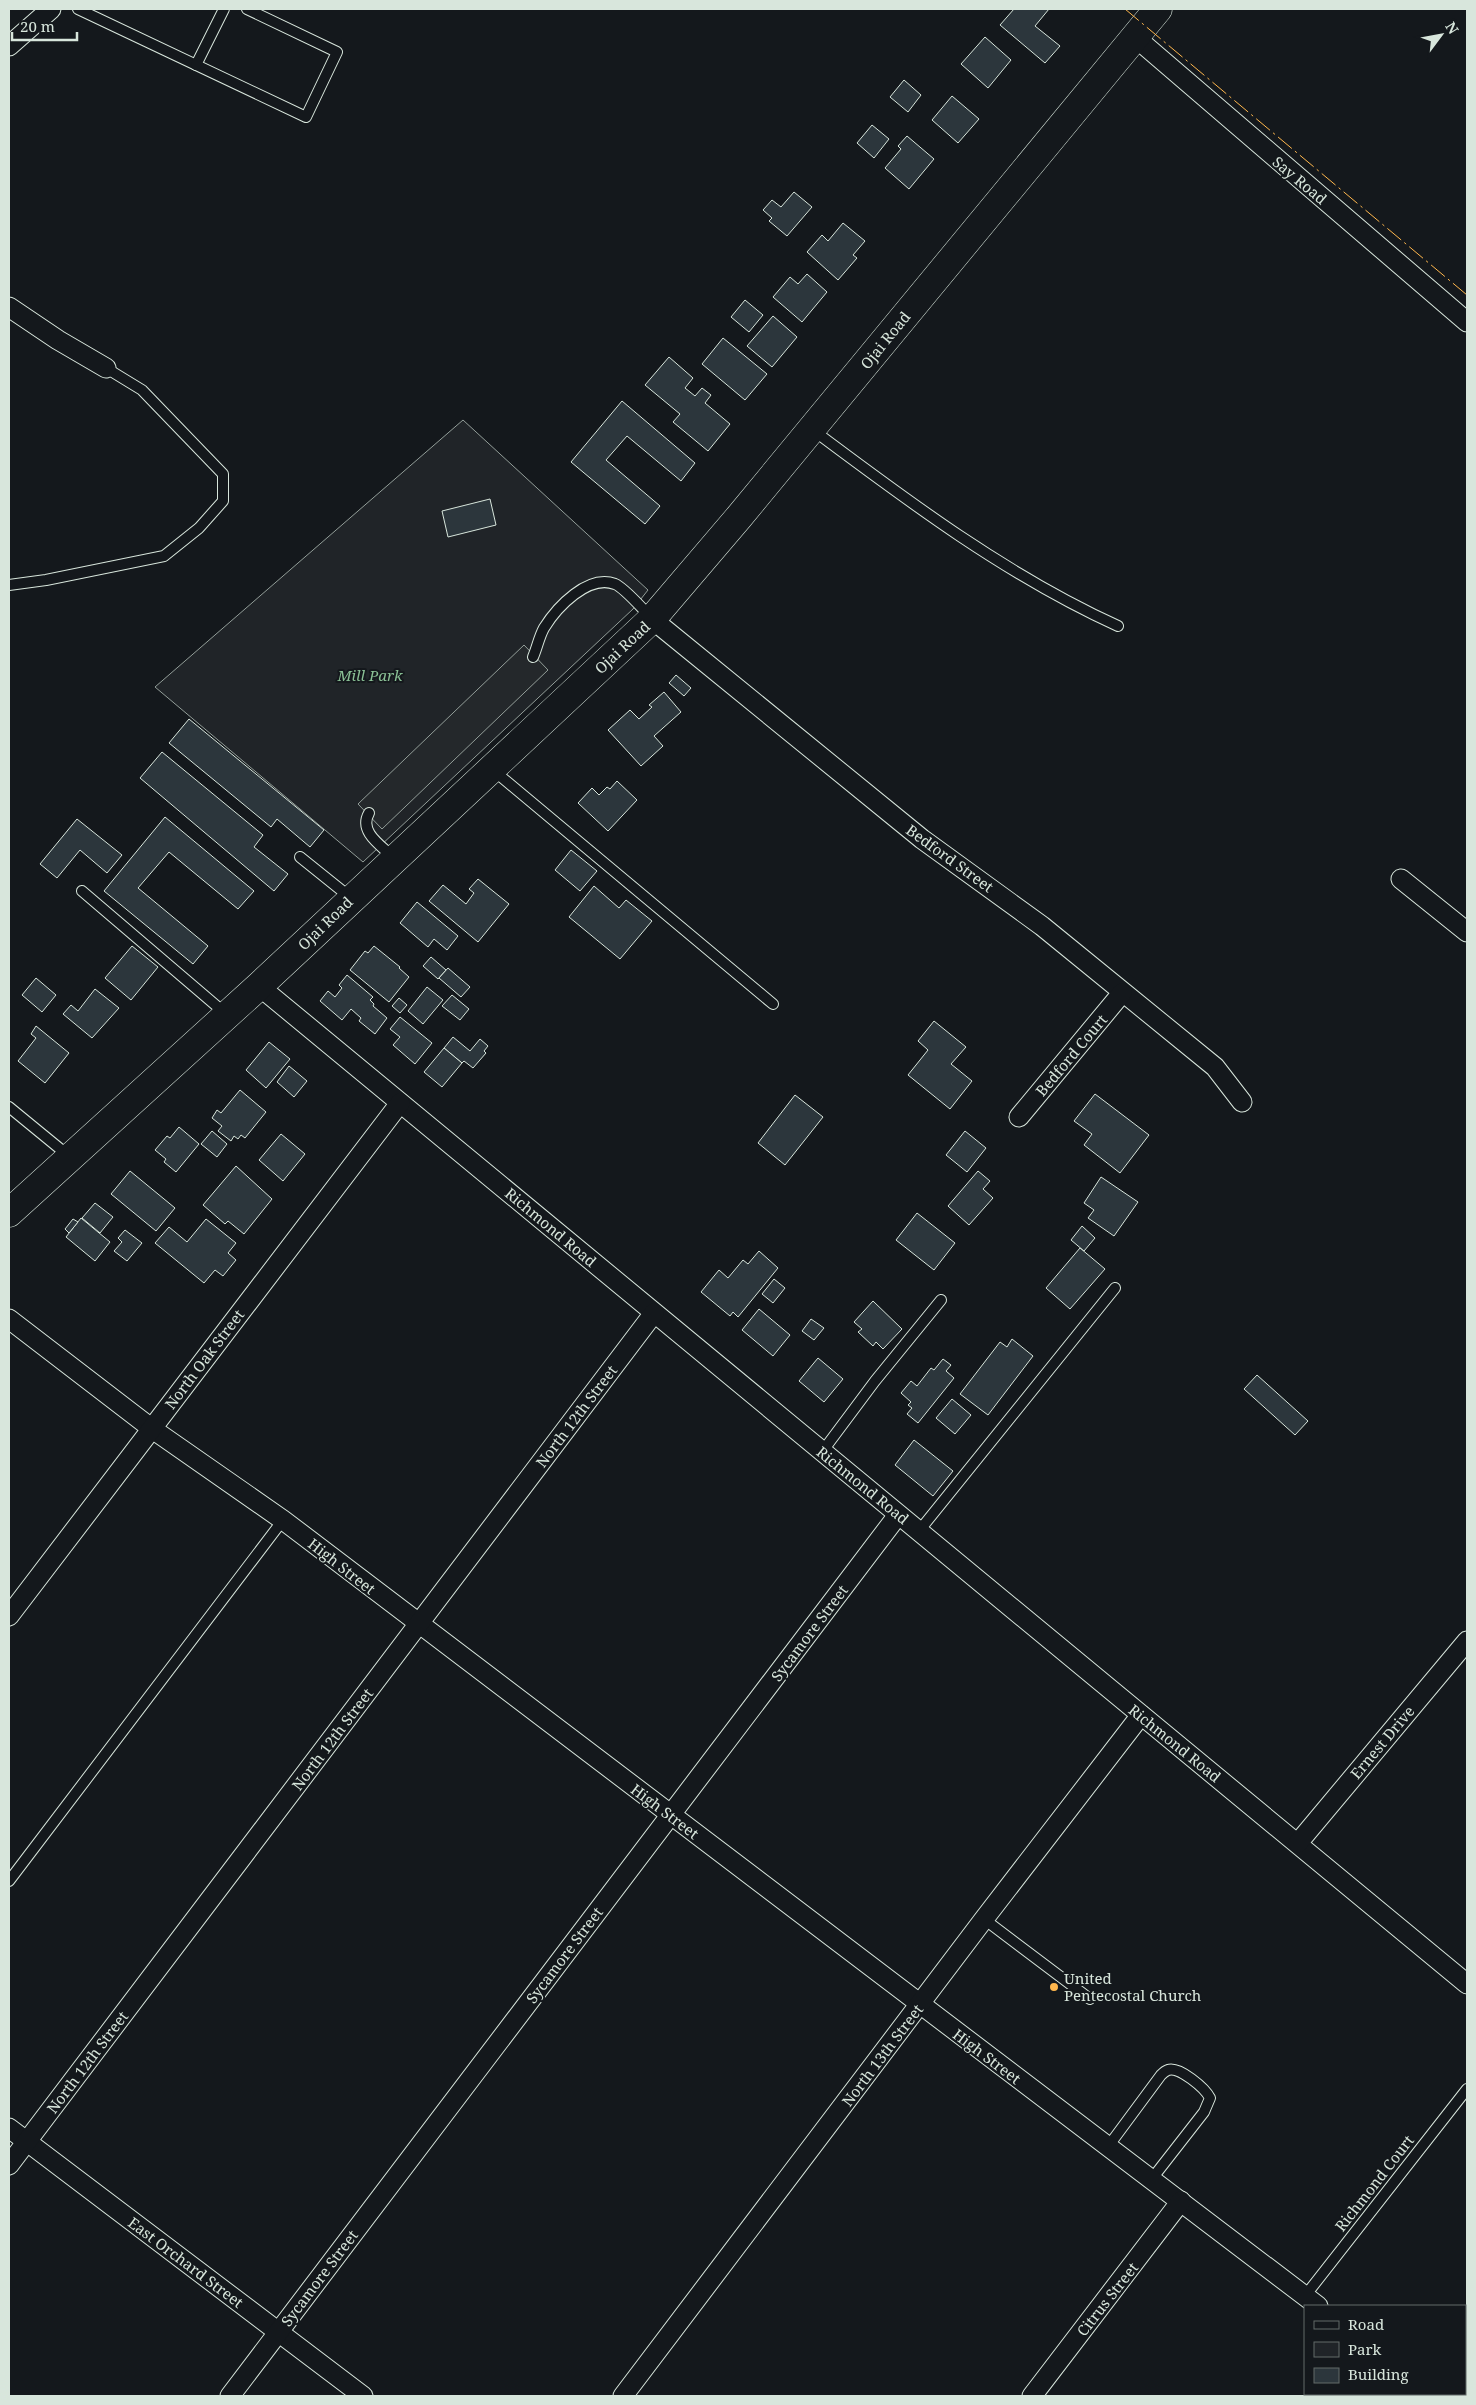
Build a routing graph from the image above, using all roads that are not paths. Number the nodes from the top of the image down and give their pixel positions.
1 (51, 9) edge
2 (78, 9) edge
3 (224, 9) edge
4 (247, 9) edge
5 (1158, 9) edge
6 (1135, 37) junction
7 (9, 46) edge
8 (196, 65) junction
9 (9, 308) edge
10 (1467, 322) edge
11 (106, 368) joint
12 (812, 429) junction
13 (9, 585) edge
14 (652, 619) junction
15 (1118, 626) dead end
16 (533, 657) dead end
17 (492, 769) junction
18 (369, 813) dead end
19 (300, 857) dead end
20 (395, 858) junction
21 (1401, 879) dead end
22 (82, 891) dead end
23 (351, 898) junction
24 (1467, 932) edge
25 (259, 986) junction
26 (1122, 993) junction
27 (772, 1004) dead end
28 (226, 1014) junction
29 (1242, 1102) dead end
30 (400, 1103) junction
31 (9, 1107) edge
32 (1019, 1117) dead end
33 (70, 1157) junction
34 (9, 1213) edge
35 (1115, 1288) dead end
36 (941, 1300) dead end
37 (654, 1313) junction
38 (9, 1319) edge
39 (152, 1428) junction
40 (822, 1452) junction
41 (898, 1515) junction
42 (283, 1520) junction
43 (919, 1531) junction
44 (9, 1616) edge
45 (419, 1625) junction
46 (1467, 1641) edge
47 (1141, 1715) junction
48 (670, 1815) junction
49 (1298, 1843) junction
50 (9, 1881) edge
51 (984, 1919) junction
52 (1467, 1984) edge
53 (1090, 1999) dead end
54 (920, 2004) junction
55 (1467, 2088) edge
56 (9, 2128) edge
57 (27, 2142) junction
58 (1107, 2148) junction
59 (9, 2165) edge
60 (1151, 2180) junction
61 (1182, 2202) junction
62 (1312, 2301) edge
63 (279, 2332) junction
64 (230, 2396) edge
65 (363, 2396) edge
66 (623, 2396) edge
67 (1032, 2396) edge

1 - 7 street
2 - 8 lane
3 - 8 lane
4 - 8 lane
5 - 6 main road, Ojai Road
6 - 10 street, Say Road
6 - 12 main road, Ojai Road
9 - 11 street
11 - 13 lane
12 - 14 main road, Ojai Road
12 - 15 lane
14 - 16 lane
14 - 17 main road, Ojai Road
14 - 26 street, Bedford Street
17 - 20 main road, Ojai Road
17 - 27 lane
18 - 20 lane
19 - 23 lane
20 - 23 main road, Ojai Road
21 - 24 street
22 - 28 lane
23 - 25 main road, Ojai Road
25 - 28 main road, Ojai Road
25 - 30 street, Richmond Road
26 - 29 street, Bedford Street
26 - 32 street, Bedford Court
28 - 33 main road, Ojai Road
30 - 37 street, Richmond Road
30 - 39 street, North Oak Street
31 - 33 lane
33 - 34 main road, Ojai Road
35 - 43 lane
36 - 40 lane
37 - 40 street, Richmond Road
37 - 45 street, North 12th Street
38 - 39 street, High Street
39 - 42 street, High Street
39 - 44 street, North Oak Street
40 - 41 street, Richmond Road
41 - 43 street, Richmond Road
41 - 48 street, Sycamore Street
42 - 45 street, High Street
42 - 50 lane
43 - 47 street, Richmond Road
45 - 48 street, High Street
45 - 57 street, North 12th Street
46 - 49 street, Ernest Drive
47 - 49 street, Richmond Road
47 - 51 street, North 13th Street
48 - 54 street, High Street
48 - 63 street, Sycamore Street
49 - 52 street, Richmond Road
51 - 53 lane
51 - 54 street, North 13th Street
54 - 58 street, High Street
54 - 66 street, North 13th Street
55 - 62 lane, Richmond Court
56 - 57 street, East Orchard Street
57 - 59 street, North 12th Street
57 - 63 street, East Orchard Street
58 - 60 street, High Street
58 - 60 lane
60 - 61 street, High Street
61 - 62 street, High Street
61 - 67 street, Citrus Street
63 - 64 street, Sycamore Street
63 - 65 street, East Orchard Street

